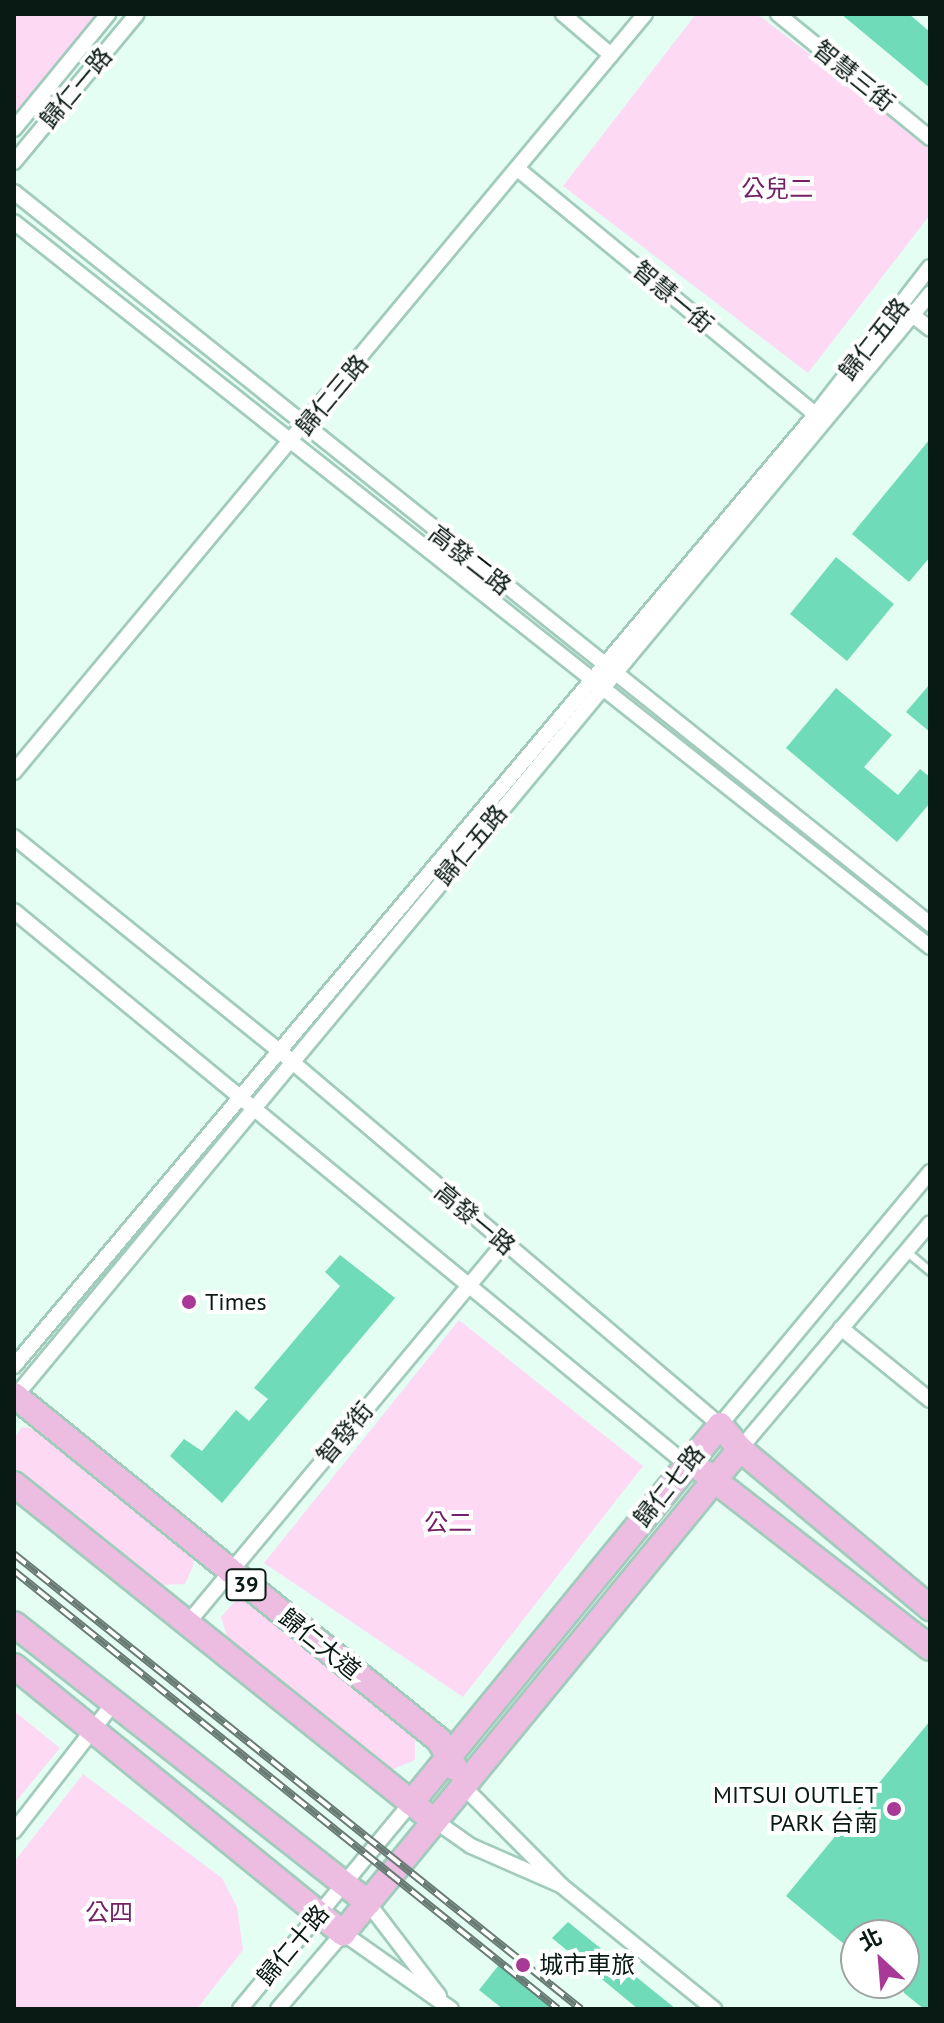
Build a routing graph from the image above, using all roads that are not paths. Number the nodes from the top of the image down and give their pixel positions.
1 (108, 14) edge
2 (137, 14) edge
3 (563, 14) edge
4 (645, 14) edge
5 (778, 14) edge
6 (611, 55) junction
7 (14, 129) edge
8 (930, 138) edge
9 (14, 162) edge
10 (519, 170) junction
11 (14, 192) edge
12 (14, 222) edge
13 (930, 267) edge
14 (930, 294) edge
15 (900, 305) junction
16 (913, 315) junction
17 (930, 329) edge
18 (821, 419) junction
19 (304, 428) junction
20 (289, 446) junction
21 (610, 669) junction
22 (599, 683) junction
23 (14, 772) edge
24 (14, 837) edge
25 (14, 911) edge
26 (930, 924) edge
27 (930, 947) edge
28 (277, 1050) junction
29 (290, 1060) junction
30 (239, 1094) junction
31 (253, 1106) junction
32 (930, 1172) edge
33 (930, 1223) edge
34 (504, 1243) junction
35 (906, 1251) junction
36 (930, 1271) edge
37 (471, 1284) junction
38 (841, 1328) junction
39 (14, 1366) edge
40 (14, 1396) edge
41 (930, 1400) edge
42 (720, 1425) junction
43 (740, 1449) junction
44 (687, 1465) junction
45 (716, 1477) junction
46 (14, 1484) edge
47 (229, 1572) junction
48 (930, 1608) edge
49 (14, 1624) edge
50 (187, 1624) junction
51 (930, 1648) edge
52 (14, 1666) edge
53 (113, 1704) junction
54 (94, 1730) junction
55 (450, 1755) junction
56 (462, 1785) junction
57 (411, 1803) junction
58 (434, 1820) junction
59 (14, 1831) edge
60 (347, 1881) junction
61 (562, 1886) junction
62 (368, 1903) junction
63 (320, 1914) junction
64 (343, 1933) junction
65 (240, 2009) edge
66 (278, 2009) edge
67 (451, 2009) edge
68 (714, 2009) edge

1 - 7 street, 歸仁一路
2 - 9 street, 歸仁一路
3 - 6 street
4 - 6 street, 歸仁三路
5 - 8 street, 智慧三街
6 - 10 street, 歸仁三路
10 - 18 street, 智慧一街
10 - 19 street, 歸仁三路
11 - 19 street, 高發二路
12 - 20 street, 高發二路
13 - 15 street, 歸仁五路
14 - 16 street, 歸仁五路
15 - 16 street
15 - 18 street, 歸仁五路
16 - 17 street
16 - 18 street, 歸仁五路
18 - 21 street, 歸仁五路
19 - 20 street, 歸仁三路
19 - 21 street, 高發二路
20 - 22 street, 高發二路
20 - 23 street, 歸仁三路
21 - 22 street, 歸仁五路
21 - 26 street, 高發二路
22 - 27 street, 高發二路
22 - 28 street, 歸仁五路
22 - 29 street, 歸仁五路
24 - 28 street, 高發一路
25 - 30 street
28 - 29 street, 高發一路
28 - 30 street, 歸仁五路
29 - 31 street, 歸仁五路
29 - 34 street, 高發一路
30 - 31 street
30 - 39 street, 歸仁五路
31 - 37 street
31 - 40 street, 歸仁五路
32 - 42 street, 歸仁七路
33 - 35 street, 歸仁七路
34 - 37 street, 智發街
34 - 42 street, 高發一路
35 - 36 lane
35 - 38 street, 歸仁七路
37 - 44 street
37 - 47 street, 智發街
38 - 41 street
38 - 43 street, 歸仁七路
40 - 47 main road, 歸仁大道 / 39
42 - 43 main road, 高發一路
42 - 44 main road, 歸仁七路
43 - 45 main road, 歸仁七路
43 - 48 main road, 高發一路
44 - 45 main road
44 - 55 main road, 歸仁七路
45 - 51 main road
45 - 56 main road, 歸仁七路
46 - 50 main road, 歸仁大道
47 - 50 street, 智發街
47 - 55 main road, 歸仁大道 / 39
49 - 53 main road
50 - 57 main road, 歸仁大道
52 - 54 main road
53 - 54 street
53 - 60 main road
54 - 59 street
54 - 63 main road
55 - 56 main road, 歸仁大道 / 39
55 - 57 main road, 歸仁七路
56 - 58 main road, 歸仁七路
56 - 61 street, 歸仁大道
57 - 58 main road, 歸仁大道
57 - 60 street, 歸仁十路
58 - 61 street, 歸仁大道
58 - 62 main road, 歸仁十路
60 - 62 main road
60 - 63 street, 歸仁十路
61 - 68 street, 歸仁大道
62 - 64 main road, 歸仁十路
62 - 67 street
63 - 64 main road
63 - 65 street, 歸仁十路
64 - 66 street, 歸仁十路
64 - 67 street

